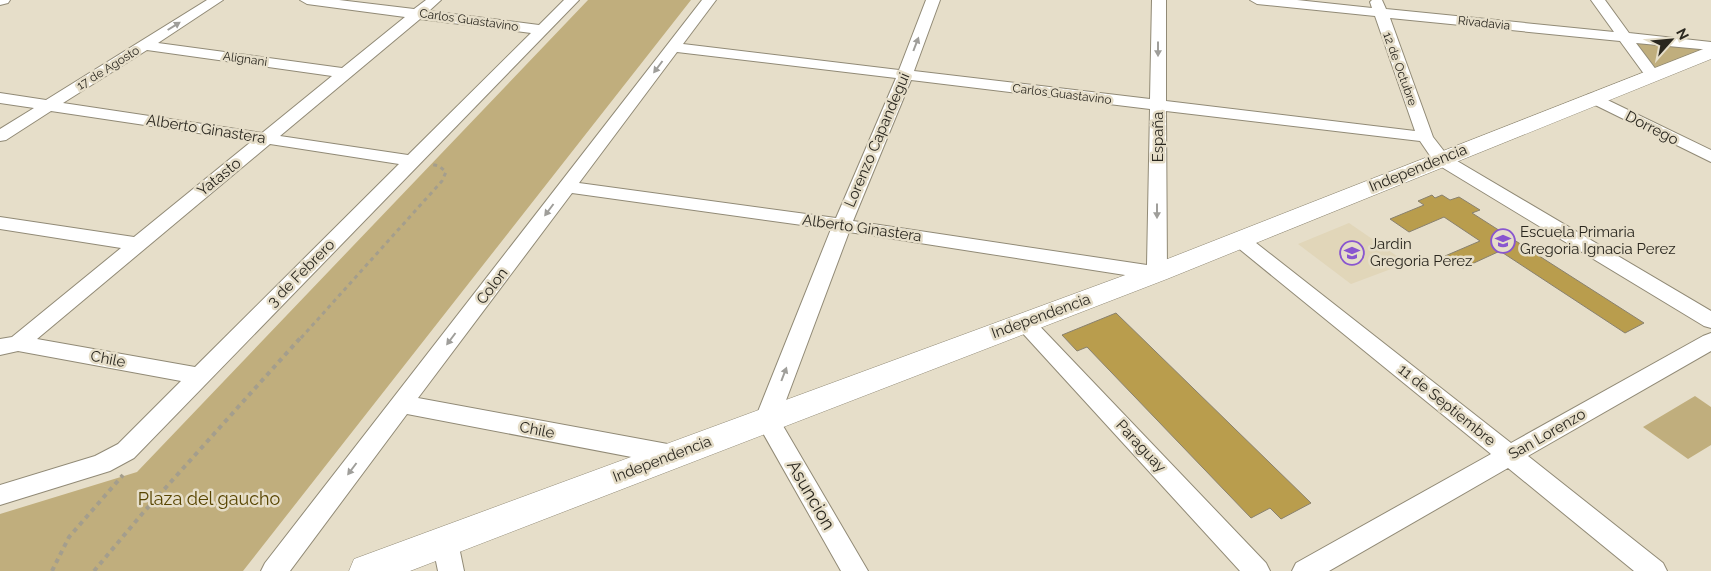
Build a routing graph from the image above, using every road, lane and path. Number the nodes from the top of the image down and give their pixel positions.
1 (216, 0) edge
2 (306, 0) edge
3 (434, 0) edge
4 (572, 0) edge
5 (709, 0) edge
6 (933, 0) edge
7 (1159, 0) edge
8 (1257, 0) edge
9 (1598, 0) edge
10 (1378, 6) edge
11 (418, 13) junction
12 (542, 30) junction
13 (1625, 38) junction
14 (144, 45) junction
15 (1711, 46) edge
16 (673, 47) junction
17 (1711, 52) edge
18 (345, 73) junction
19 (905, 75) junction
20 (1652, 75) junction
21 (0, 98) edge
22 (1593, 98) junction
23 (49, 105) junction
24 (1158, 105) junction
25 (0, 136) edge
26 (266, 138) junction
27 (1433, 148) junction
28 (1711, 157) edge
29 (412, 161) junction
30 (567, 187) junction
31 (0, 223) edge
32 (842, 225) junction
33 (1239, 239) junction
34 (137, 244) junction
35 (1157, 273) junction
36 (1711, 320) edge
37 (1024, 322) junction
38 (1711, 340) edge
39 (9, 345) edge
40 (199, 376) junction
41 (401, 404) junction
42 (767, 419) junction
43 (126, 451) junction
44 (673, 455) junction
45 (1510, 455) junction
46 (0, 495) edge
47 (444, 542) junction
48 (52, 571) edge
49 (94, 571) edge
50 (274, 571) edge
51 (367, 571) edge
52 (451, 571) edge
53 (856, 571) edge
54 (1257, 571) edge
55 (1305, 571) edge
56 (1654, 571) edge

14 -> 1 street, 17 de Agosto
2 - 11 street, Carlos Guastavino
3 - 11 street, Yatasto
4 - 12 street, 3 de Febrero
5 - 16 street, Colon
19 -> 6 street, Lorenzo Capandegui
7 -> 24 street, España
8 - 10 street, Rivadavia
9 - 13 street
10 - 13 street, Rivadavia
10 - 27 street, 12 de Octubre
11 - 12 street, Carlos Guastavino
11 - 18 street, Yatasto
12 - 29 street, 3 de Febrero
13 - 15 street, Rivadavia
13 - 20 street
14 - 18 street, Alignani
14 - 23 street, 17 de Agosto
16 - 19 street, Carlos Guastavino
16 -> 30 street, Colon
17 - 20 main road, Independencia
18 - 26 street, Yatasto
19 - 24 street, Carlos Guastavino
19 - 32 street, Lorenzo Capandegui
20 - 22 main road, Independencia
21 - 23 street, Alberto Ginastera
22 - 27 main road, Independencia
22 - 28 street, Dorrego
23 - 25 street, 17 de Agosto
23 - 26 street, Alberto Ginastera
24 - 27 street, Carlos Guastavino
24 -> 35 street, España
26 - 29 street, Alberto Ginastera
26 - 34 street, Yatasto
27 - 33 main road, Independencia
27 - 36 street
29 - 40 street, 3 de Febrero
29 - 49 path
30 - 32 street, Alberto Ginastera
30 -> 41 street, Colon
31 - 34 street
32 - 35 street, Alberto Ginastera
42 -> 32 street, Lorenzo Capandegui
33 - 35 main road, Independencia
33 - 45 street, 11 de Septiembre
34 - 39 street, Yatasto
35 - 37 main road, Independencia
37 - 42 main road, Independencia
37 - 54 street, Paraguay
38 - 45 street, San Lorenzo
39 - 40 street, Chile
40 - 43 street, 3 de Febrero
41 - 44 street, Chile
41 -> 50 street, Colon
42 - 44 main road, Independencia
42 - 53 street, Asuncion
43 - 46 street, 3 de Febrero
43 - 48 path
44 - 47 main road, Independencia
45 - 55 street, San Lorenzo
45 - 56 street, 11 de Septiembre
47 - 51 main road, Independencia
47 - 52 street

